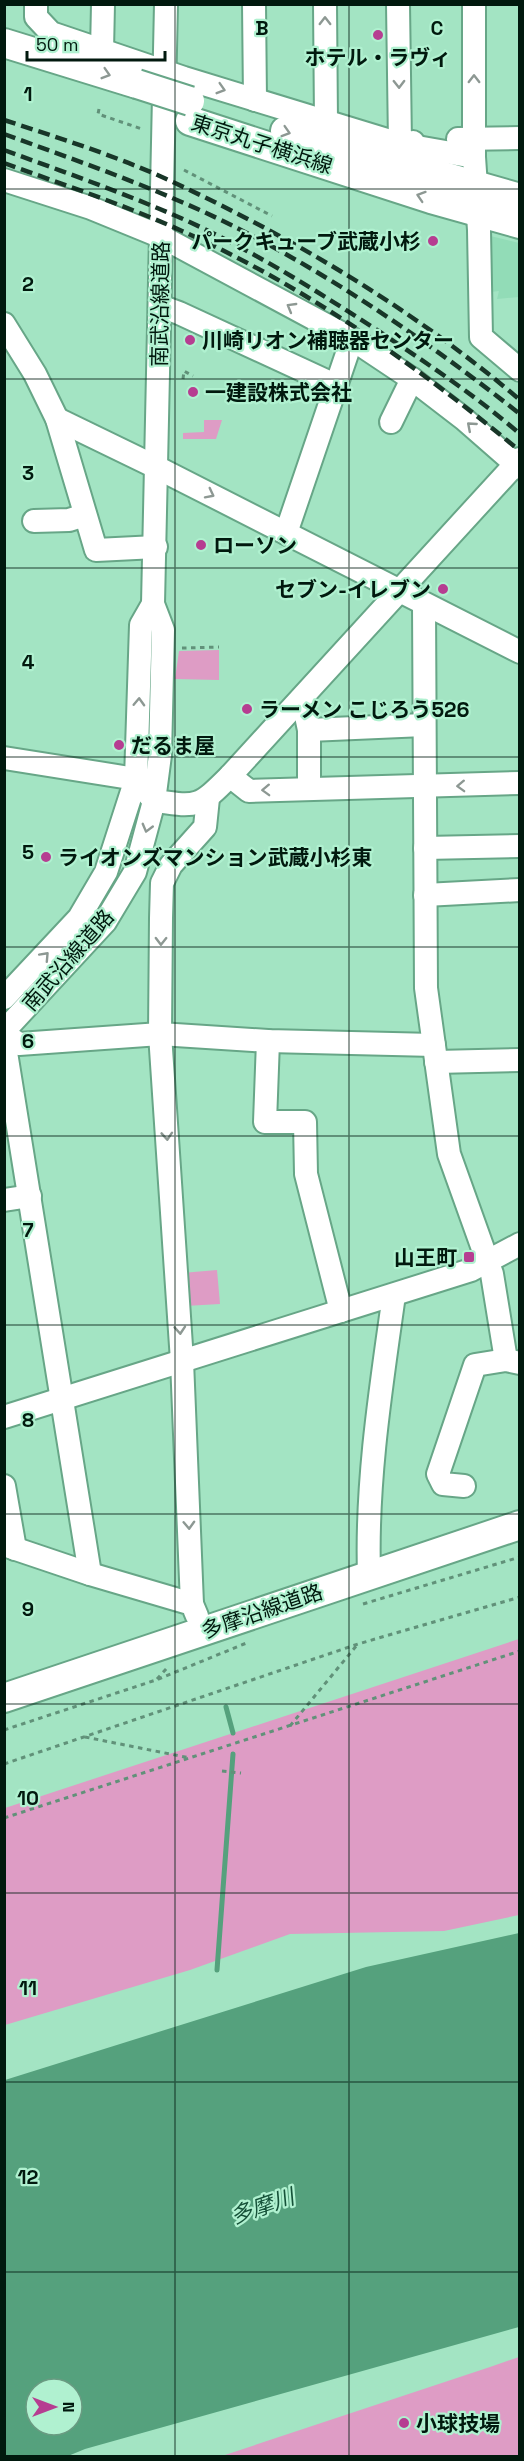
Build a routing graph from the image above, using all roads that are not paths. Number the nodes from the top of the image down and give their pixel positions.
1 (103, 4) edge
2 (166, 4) edge
3 (254, 4) edge
4 (325, 4) edge
5 (398, 4) edge
6 (474, 4) edge
7 (36, 11) edge
8 (6, 50) edge
9 (102, 51) junction
10 (165, 72) junction
11 (255, 100) junction
12 (326, 122) junction
13 (519, 138) edge
14 (400, 144) junction
15 (474, 147) junction
16 (4, 180) edge
17 (519, 198) edge
18 (476, 200) junction
19 (519, 224) edge
20 (162, 237) junction
21 (160, 306) junction
22 (4, 324) edge
23 (352, 339) junction
24 (519, 370) edge
25 (412, 379) junction
26 (337, 386) junction
27 (57, 419) junction
28 (391, 422) dead end
29 (518, 464) edge
30 (158, 468) junction
31 (85, 515) junction
32 (34, 522) dead end
33 (286, 534) junction
34 (156, 548) junction
35 (398, 591) junction
36 (153, 604) junction
37 (424, 605) junction
38 (519, 652) edge
39 (301, 697) junction
40 (424, 725) junction
41 (309, 730) junction
42 (4, 758) edge
43 (230, 776) junction
44 (136, 779) junction
45 (519, 783) edge
46 (424, 787) junction
47 (309, 789) junction
48 (208, 798) junction
49 (154, 801) junction
50 (519, 846) edge
51 (425, 848) junction
52 (135, 872) junction
53 (162, 883) junction
54 (519, 890) edge
55 (425, 895) junction
56 (4, 998) edge
57 (4, 1033) edge
58 (160, 1034) junction
59 (4, 1040) edge
60 (268, 1041) junction
61 (435, 1053) junction
62 (519, 1060) edge
63 (30, 1196) junction
64 (4, 1200) edge
65 (519, 1244) edge
66 (488, 1260) junction
67 (394, 1295) junction
68 (341, 1311) junction
69 (182, 1361) junction
70 (513, 1361) edge
71 (60, 1399) junction
72 (4, 1417) edge
73 (4, 1486) edge
74 (464, 1486) dead end
75 (519, 1525) edge
76 (10, 1547) edge
77 (90, 1574) junction
78 (369, 1574) junction
79 (192, 1604) junction
80 (203, 1631) junction
81 (4, 1698) edge

1 - 9 street
2 - 10 street, 南武沿線道路
3 - 11 street
12 -> 4 street
5 -> 14 street
15 -> 6 street
7 - 9 street
8 - 18 main road, 東京丸子横浜線
9 - 10 street
10 -> 11 street
10 - 20 street, 南武沿線道路
11 - 12 street
12 - 14 street
13 - 15 street
14 - 15 street
15 - 18 street
16 - 20 street
17 - 18 main road, 東京丸子横浜線
18 - 19 main road, 東京丸子横浜線
18 - 24 street
20 - 21 street, 南武沿線道路
23 -> 20 street
21 - 26 street
21 - 30 street, 南武沿線道路
22 - 27 street
23 - 25 street
23 - 26 street
25 - 28 street
29 -> 25 street
26 - 33 street
27 - 30 street
27 - 31 street
29 - 35 street
30 -> 33 street
30 - 34 street, 南武沿線道路
31 - 32 street
31 - 34 street
33 - 35 street
34 - 36 street, 南武沿線道路
35 - 37 street
35 - 39 street
44 -> 36 street, 南武沿線道路
36 - 49 street, 南武沿線道路
37 - 38 street
37 - 40 street
39 - 41 street
39 - 43 street
40 - 41 street
40 - 46 street
41 - 47 street
42 - 44 street
47 -> 43 street
43 - 48 street
44 - 49 street
56 -> 44 street, 南武沿線道路
45 -> 46 street
46 - 47 street
46 - 51 street
48 - 49 street
48 - 53 street
49 -> 52 street, 南武沿線道路
50 - 51 street
51 - 55 street
52 - 53 street
52 - 57 street, 南武沿線道路
53 -> 58 street
54 - 55 street
55 - 61 street
57 - 58 street
58 - 60 street
58 -> 69 street
59 - 63 street
60 - 61 street
60 - 68 street
61 - 62 street
61 - 66 street
63 - 64 street
63 - 71 street
65 - 66 street
66 - 67 street
66 - 70 street
67 - 68 street
67 - 78 street
68 - 69 street
69 - 71 street
69 -> 79 street
70 - 74 street
71 - 72 street
71 - 77 street
73 - 76 street
75 - 78 main road, 多摩沿線道路
76 - 77 street
77 - 79 street
78 - 80 main road, 多摩沿線道路
79 - 80 street
80 - 81 main road, 多摩沿線道路

